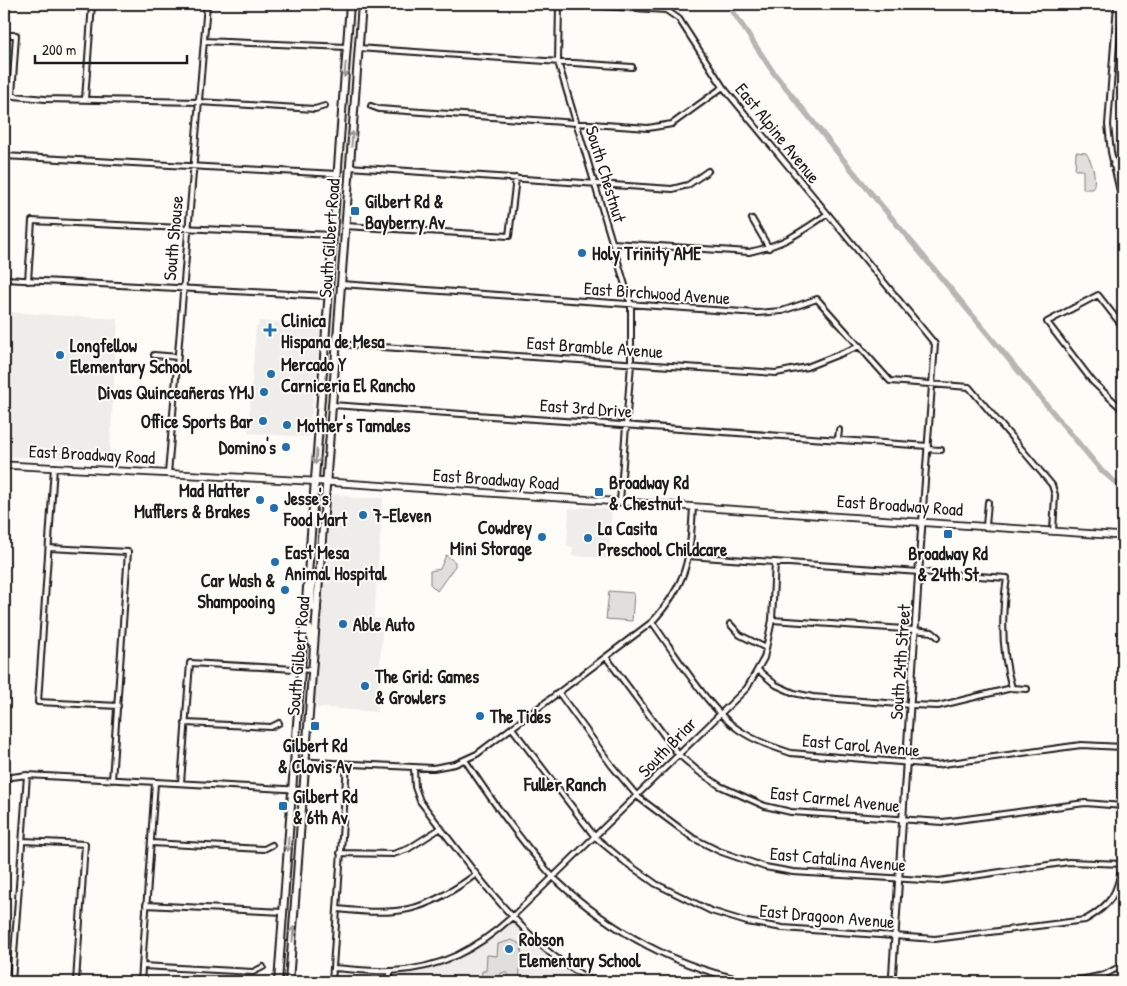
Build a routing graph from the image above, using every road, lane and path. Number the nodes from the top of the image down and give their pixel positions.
1 (92, 4) edge
2 (207, 4) edge
3 (350, 4) edge
4 (362, 4) edge
5 (560, 4) edge
6 (570, 4) edge
7 (1117, 4) edge
8 (4, 35) edge
9 (204, 41) junction
10 (347, 47) junction
11 (358, 48) junction
12 (558, 62) junction
13 (632, 67) dead end
14 (723, 88) junction
15 (4, 95) edge
16 (12, 95) junction
17 (85, 99) junction
18 (200, 102) junction
19 (325, 106) dead end
20 (371, 106) dead end
21 (576, 123) junction
22 (4, 156) edge
23 (1123, 163) edge
24 (1113, 165) junction
25 (193, 166) junction
26 (350, 168) junction
27 (708, 171) dead end
28 (337, 174) junction
29 (516, 178) junction
30 (594, 184) junction
31 (1123, 205) edge
32 (826, 215) junction
33 (752, 219) dead end
34 (345, 226) junction
35 (188, 228) junction
36 (332, 236) junction
37 (612, 243) junction
38 (769, 248) junction
39 (4, 280) edge
40 (28, 281) junction
41 (341, 284) junction
42 (183, 289) junction
43 (328, 296) junction
44 (631, 305) junction
45 (1123, 326) edge
46 (336, 344) junction
47 (935, 344) joint
48 (860, 346) junction
49 (324, 347) junction
50 (154, 355) dead end
51 (178, 357) junction
52 (631, 364) junction
53 (932, 385) junction
54 (332, 405) junction
55 (1123, 410) edge
56 (626, 425) junction
57 (839, 430) dead end
58 (838, 439) junction
59 (927, 447) junction
60 (941, 450) dead end
61 (4, 465) edge
62 (54, 467) junction
63 (168, 474) junction
64 (314, 481) junction
65 (327, 482) junction
66 (620, 501) junction
67 (988, 502) dead end
68 (693, 507) junction
69 (922, 522) junction
70 (986, 526) junction
71 (1053, 531) junction
72 (1123, 536) edge
73 (49, 548) junction
74 (688, 556) junction
75 (774, 562) junction
76 (308, 570) junction
77 (920, 571) junction
78 (317, 610) junction
79 (772, 620) junction
80 (652, 622) junction
81 (304, 624) junction
82 (730, 624) dead end
83 (916, 630) junction
84 (938, 636) dead end
85 (766, 648) junction
86 (314, 650) junction
87 (606, 657) junction
88 (301, 670) junction
89 (312, 670) junction
90 (758, 670) junction
91 (1012, 688) junction
92 (1027, 690) dead end
93 (560, 693) junction
94 (911, 705) junction
95 (118, 706) junction
96 (720, 713) junction
97 (185, 723) junction
98 (279, 723) dead end
99 (512, 728) junction
100 (1123, 748) edge
101 (678, 754) junction
102 (465, 760) junction
103 (294, 761) junction
104 (305, 762) junction
105 (907, 762) junction
106 (347, 764) junction
107 (414, 769) junction
108 (27, 775) junction
109 (4, 778) edge
110 (112, 780) junction
111 (155, 783) junction
112 (181, 783) junction
113 (292, 790) junction
114 (303, 790) junction
115 (638, 797) junction
116 (1123, 806) edge
117 (903, 820) junction
118 (441, 828) junction
119 (596, 837) junction
120 (23, 841) junction
121 (151, 843) junction
122 (272, 845) dead end
123 (340, 853) junction
124 (1122, 864) edge
125 (475, 875) junction
126 (554, 878) junction
127 (899, 879) junction
128 (146, 905) junction
129 (338, 909) junction
130 (283, 912) junction
131 (512, 917) junction
132 (894, 936) junction
133 (142, 966) junction
134 (1123, 966) edge
135 (262, 967) dead end
136 (333, 968) junction
137 (390, 972) junction
138 (1104, 975) junction
139 (12, 982) edge
140 (76, 982) edge
141 (141, 982) edge
142 (278, 982) edge
143 (290, 982) edge
144 (332, 982) edge
145 (390, 982) edge
146 (594, 982) edge
147 (756, 982) edge
148 (892, 982) edge
149 (1070, 982) edge
150 (1106, 982) edge

1 - 17 street
2 - 9 street, South Shouse
3 - 10 main road, South Gilbert Road
4 - 11 main road, South Gilbert Road
5 - 12 street, South Chestnut
6 - 14 street, East Alpine Avenue
7 - 24 street
8 - 16 street
9 - 10 street
9 - 18 street, South Shouse
10 -> 28 main road, South Gilbert Road
11 - 12 street
26 -> 11 main road, South Gilbert Road
12 - 13 street
12 - 21 street, South Chestnut
14 - 21 street
14 - 32 street, East Alpine Avenue
15 - 16 street
16 - 17 street
17 - 18 street
18 - 19 street
18 - 25 street, South Shouse
20 - 21 street
21 - 30 street, South Chestnut
22 - 25 street
23 - 24 street
24 - 31 street
25 - 28 street
25 - 35 street, South Shouse
26 - 29 street
26 - 34 main road, South Gilbert Road
27 - 30 street
28 - 36 main road, South Gilbert Road
29 - 30 street
29 - 34 street
30 - 37 street, South Chestnut
32 - 38 street
32 - 47 street, East Alpine Avenue
33 - 38 street
34 - 41 main road, South Gilbert Road
35 - 36 street
35 - 40 street
35 - 42 street, South Shouse
36 - 43 main road, South Gilbert Road
37 - 38 street
37 - 44 street, South Chestnut
39 - 40 street
40 - 42 street
41 - 44 street, East Birchwood Avenue
41 - 46 main road, South Gilbert Road
42 - 43 street
42 - 51 street, South Shouse
43 - 49 main road, South Gilbert Road
44 - 48 street, East Birchwood Avenue
44 - 52 street, South Chestnut
45 - 55 street
46 - 49 street, East Bramble Avenue
46 - 52 street, East Bramble Avenue
46 - 54 main road, South Gilbert Road
47 - 53 street, South 24th Street
48 - 52 street, East Bramble Avenue
48 - 53 street, East Birchwood Avenue
49 -> 64 main road, South Gilbert Road
50 - 51 street
51 - 63 street, South Shouse
52 - 56 street, South Chestnut
53 - 59 street, South 24th Street
53 - 71 street
54 - 56 street, East 3rd Drive
54 - 65 main road, South Gilbert Road
56 - 58 street, East 3rd Drive
56 - 66 street, South Chestnut
57 - 58 street
58 - 59 street, East 3rd Drive
59 - 60 street, East 3rd Drive
59 - 69 street, South 24th Street
61 - 62 main road, East Broadway Road
62 - 63 main road, East Broadway Road
62 - 73 street
63 - 64 main road, East Broadway Road
64 - 65 main road, East Broadway Road
64 - 76 main road, South Gilbert Road
65 - 66 main road, East Broadway Road
65 - 78 main road, South Gilbert Road
66 - 68 main road, East Broadway Road
67 - 70 street, East Broadway Road
68 - 69 main road, East Broadway Road
68 - 74 street
69 - 70 main road, East Broadway Road
69 - 77 street, South 24th Street
70 - 71 main road, East Broadway Road
71 - 72 main road, East Broadway Road
73 - 95 street
73 - 95 street
74 - 75 street
74 - 80 street
75 - 77 street
75 - 79 street, South Briar
76 - 78 main road
76 - 81 main road, South Gilbert Road
77 - 83 street, South 24th Street
77 - 91 street
78 - 86 main road, South Gilbert Road
79 - 83 street
79 - 85 street, South Briar
80 - 87 street
80 - 96 street, East Carol Avenue
81 - 86 main road
81 - 88 main road, South Gilbert Road
82 - 85 street
83 - 84 street
83 - 94 street, South 24th Street
85 - 90 street, South Briar
86 - 89 main road, South Gilbert Road
87 - 93 street
87 - 101 street, East Carmel Avenue
88 - 89 street
88 - 97 street
88 - 103 main road, South Gilbert Road
89 - 104 main road, South Gilbert Road
90 - 94 street
90 - 96 street, South Briar
91 - 92 street
91 - 94 street
93 - 99 street
93 - 115 street, East Catalina Avenue
94 - 105 street, South 24th Street
95 - 110 street
96 - 101 street, South Briar
96 - 105 street, East Carol Avenue
97 - 98 street
97 - 112 street
99 - 102 street
99 - 119 street, East Dragoon Avenue
100 - 105 street, East Carol Avenue
101 - 115 street, South Briar
101 - 117 street, East Carmel Avenue
102 - 107 street
102 - 126 street
103 - 104 street
103 - 113 main road, South Gilbert Road
104 - 106 street
104 - 114 main road, South Gilbert Road
105 - 117 street, South 24th Street
106 - 107 street
106 - 123 street
107 - 118 street
108 - 109 street
108 - 110 street
108 - 120 street
110 - 111 street
111 - 112 street
111 - 121 street
112 - 113 street
113 - 114 street
113 -> 130 main road, South Gilbert Road
143 -> 114 main road, South Gilbert Road
115 - 119 street, South Briar
115 - 127 street, East Catalina Avenue
116 - 117 street, East Carmel Avenue
117 - 127 street, South 24th Street
118 - 123 street
118 - 125 street
119 - 126 street, South Briar
119 - 132 street, East Dragoon Avenue
120 - 139 street
120 - 140 street
121 - 122 street
121 - 128 street
123 - 129 street
124 - 127 street, East Catalina Avenue
124 - 132 street, East Dragoon Avenue
125 - 129 street
125 - 131 street
126 - 131 street, South Briar
126 - 147 street
127 - 132 street, South 24th Street
128 - 130 street
128 - 133 street
129 - 136 street
130 - 142 main road, South Gilbert Road
131 - 137 street, South Briar
131 - 146 street
132 - 148 street, South 24th Street
133 - 135 street
133 - 141 street
134 - 138 street
136 - 137 street, South Briar
136 - 144 street
137 - 145 street
138 - 149 street
138 - 150 street

